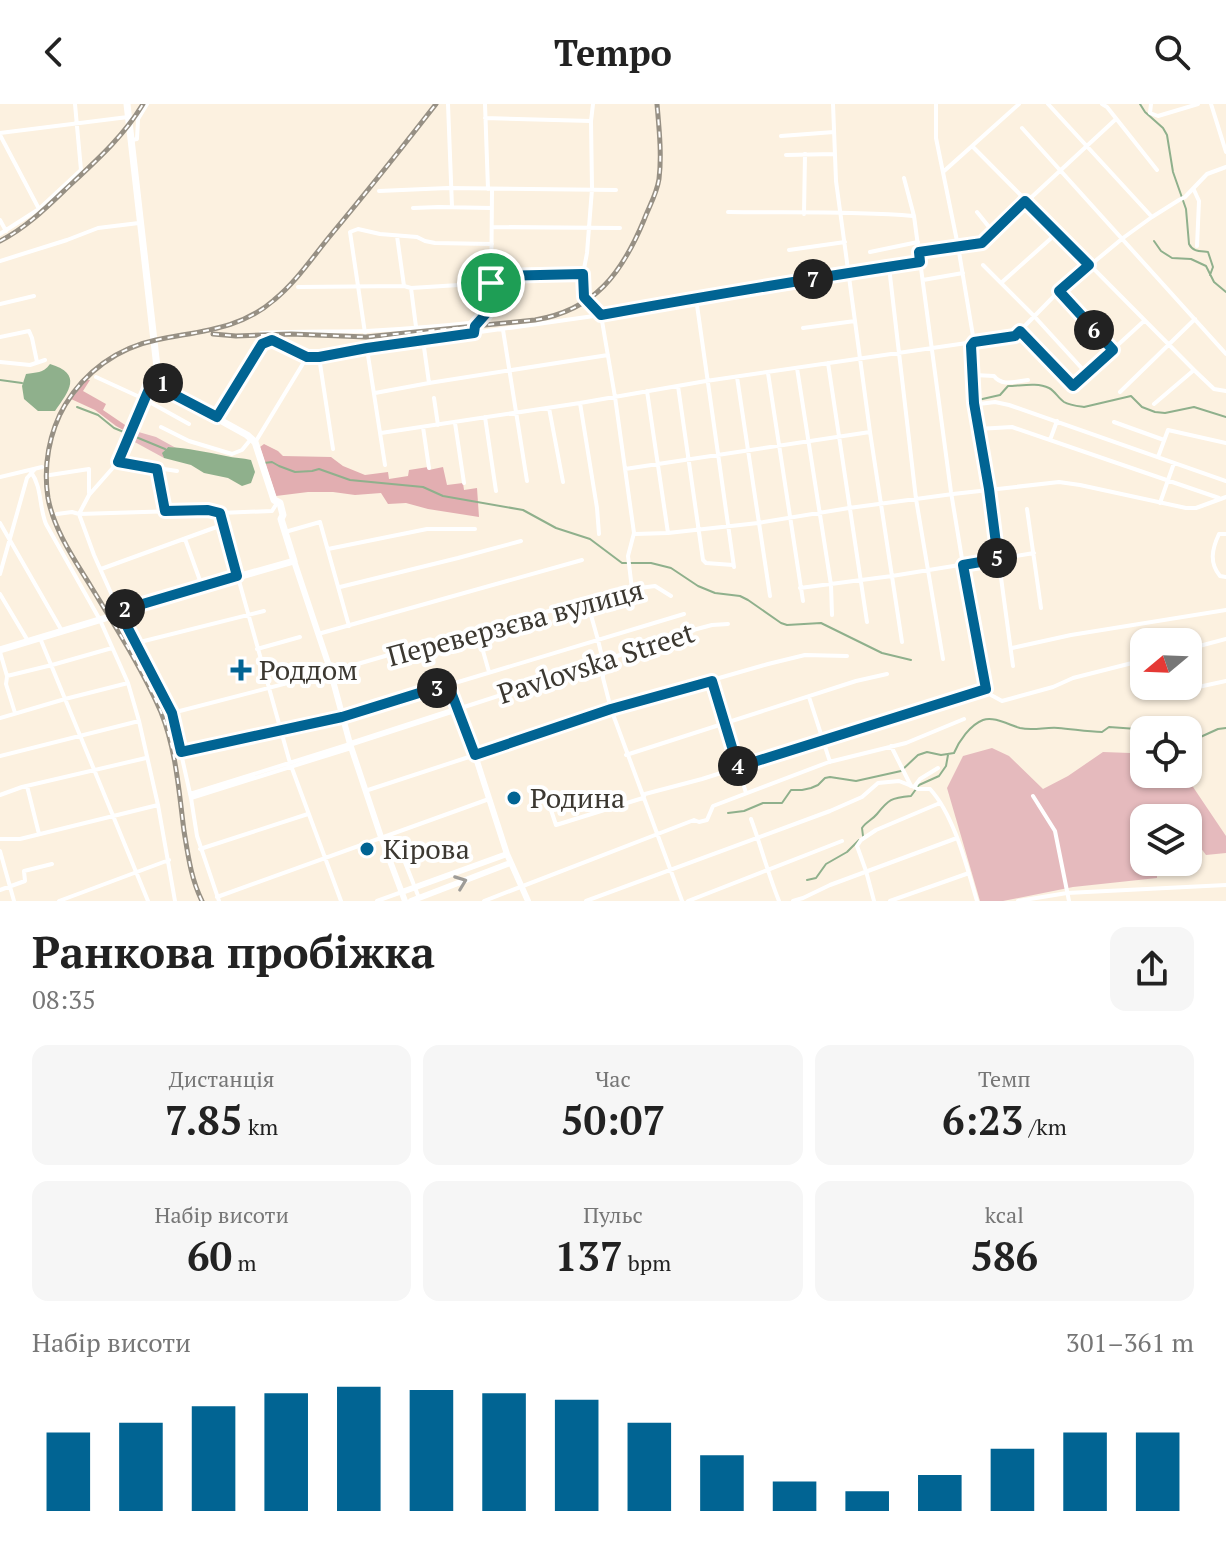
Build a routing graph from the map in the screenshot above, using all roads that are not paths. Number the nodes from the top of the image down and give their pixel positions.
1 (75, 104) edge
2 (127, 104) edge
3 (147, 104) edge
4 (448, 104) edge
5 (485, 104) edge
6 (593, 104) edge
7 (833, 104) edge
8 (936, 104) edge
9 (1048, 104) edge
10 (1102, 104) edge
11 (1151, 104) edge
12 (1198, 104) edge
13 (1211, 104) edge
14 (1014, 105) edge
15 (128, 117) junction
16 (485, 118) junction
17 (1116, 119) junction
18 (591, 121) junction
19 (76, 123) junction
20 (1022, 128) dead end
21 (834, 132) junction
22 (0, 134) edge
23 (781, 136) dead end
24 (131, 141) junction
25 (1088, 146) junction
26 (973, 147) junction
27 (1226, 152) edge
28 (805, 154) junction
29 (834, 154) junction
30 (786, 155) dead end
31 (1226, 167) edge
32 (1157, 170) dead end
33 (1061, 171) junction
34 (943, 172) junction
35 (904, 178) dead end
36 (450, 188) junction
37 (490, 189) junction
38 (592, 189) junction
39 (616, 190) dead end
40 (1194, 190) junction
41 (379, 191) dead end
42 (1025, 201) junction
43 (452, 207) junction
44 (413, 208) dead end
45 (492, 208) junction
46 (39, 209) junction
47 (728, 212) dead end
48 (977, 212) dead end
49 (804, 214) junction
50 (841, 214) junction
51 (914, 216) junction
52 (1152, 217) junction
53 (0, 220) edge
54 (139, 223) junction
55 (492, 227) junction
56 (589, 228) junction
57 (620, 228) dead end
58 (6, 231) junction
59 (993, 232) junction
60 (1057, 233) junction
61 (0, 234) edge
62 (397, 236) junction
63 (1123, 238) junction
64 (845, 242) junction
65 (918, 242) junction
66 (492, 244) junction
67 (958, 246) junction
68 (1197, 246) dead end
69 (789, 250) dead end
70 (870, 252) dead end
71 (919, 252) junction
72 (0, 261) edge
73 (920, 262) junction
74 (983, 265) dead end
75 (1089, 265) junction
76 (889, 267) junction
77 (963, 273) junction
78 (583, 274) junction
79 (849, 275) junction
80 (492, 276) junction
81 (923, 280) junction
82 (491, 283) junction
83 (1001, 283) junction
84 (358, 285) junction
85 (404, 286) junction
86 (298, 287) dead end
87 (411, 288) junction
88 (1059, 291) junction
89 (34, 296) dead end
90 (696, 298) junction
91 (0, 304) edge
92 (601, 315) junction
93 (1034, 316) junction
94 (1195, 319) junction
95 (855, 321) junction
96 (1144, 321) junction
97 (479, 322) junction
98 (416, 327) junction
99 (803, 328) dead end
100 (503, 330) junction
101 (1020, 331) junction
102 (364, 332) junction
103 (261, 333) dead end
104 (474, 333) junction
105 (0, 337) edge
106 (423, 340) junction
107 (974, 342) junction
108 (1168, 345) junction
109 (367, 348) junction
110 (933, 348) junction
111 (1113, 350) junction
112 (898, 353) junction
113 (1226, 354) edge
114 (608, 355) junction
115 (307, 357) junction
116 (319, 357) junction
117 (860, 359) junction
118 (45, 360) dead end
119 (0, 362) edge
120 (37, 362) junction
121 (828, 363) junction
122 (797, 368) junction
123 (1194, 370) junction
124 (510, 371) junction
125 (768, 373) junction
126 (1087, 374) junction
127 (973, 375) junction
128 (158, 376) junction
129 (96, 377) dead end
130 (737, 377) junction
131 (1028, 380) dead end
132 (706, 381) junction
133 (429, 383) junction
134 (678, 386) junction
135 (647, 391) junction
136 (1226, 391) edge
137 (1120, 392) dead end
138 (375, 393) junction
139 (615, 397) junction
140 (434, 398) dead end
141 (144, 399) junction
142 (580, 403) junction
143 (974, 403) junction
144 (1154, 404) dead end
145 (549, 408) junction
146 (515, 412) junction
147 (217, 417) junction
148 (485, 417) junction
149 (1057, 421) junction
150 (455, 422) junction
151 (1114, 422) dead end
152 (189, 424) dead end
153 (438, 425) junction
154 (161, 427) dead end
155 (423, 427) junction
156 (978, 429) junction
157 (870, 432) junction
158 (381, 433) junction
159 (838, 436) junction
160 (1050, 440) junction
161 (1165, 440) junction
162 (253, 441) junction
163 (808, 441) junction
164 (1226, 443) edge
165 (778, 446) junction
166 (333, 449) dead end
167 (748, 450) junction
168 (718, 454) junction
169 (1158, 457) junction
170 (687, 459) junction
171 (118, 462) junction
172 (1174, 463) junction
173 (658, 464) junction
174 (385, 465) dead end
175 (42, 467) dead end
176 (429, 468) dead end
177 (157, 469) junction
178 (625, 469) junction
179 (33, 470) junction
180 (177, 471) dead end
181 (50, 475) dead end
182 (0, 477) edge
183 (1168, 480) junction
184 (527, 481) dead end
185 (1226, 481) edge
186 (563, 482) dead end
187 (464, 483) dead end
188 (989, 489) junction
189 (496, 491) dead end
190 (953, 494) junction
191 (89, 495) junction
192 (1226, 497) edge
193 (1219, 498) junction
194 (916, 499) junction
195 (276, 501) junction
196 (1160, 503) junction
197 (880, 505) junction
198 (849, 508) junction
199 (1027, 509) dead end
200 (165, 511) junction
201 (220, 513) junction
202 (819, 513) junction
203 (57, 514) dead end
204 (79, 514) junction
205 (790, 517) junction
206 (0, 523) edge
207 (758, 523) junction
208 (222, 525) junction
209 (728, 527) junction
210 (475, 529) dead end
211 (699, 529) junction
212 (285, 532) junction
213 (668, 533) junction
214 (599, 534) dead end
215 (634, 534) junction
216 (1226, 534) edge
217 (185, 539) junction
218 (10, 541) junction
219 (521, 541) dead end
220 (328, 549) junction
221 (1034, 553) junction
222 (998, 559) junction
223 (582, 560) dead end
224 (294, 561) junction
225 (963, 565) junction
226 (101, 569) junction
227 (927, 571) junction
228 (0, 574) edge
229 (237, 576) junction
230 (892, 576) junction
231 (1226, 577) edge
232 (862, 581) junction
233 (831, 585) junction
234 (202, 586) junction
235 (340, 587) junction
236 (800, 588) junction
237 (632, 589) junction
238 (0, 594) edge
239 (671, 596) dead end
240 (770, 596) dead end
241 (587, 601) junction
242 (803, 601) dead end
243 (1041, 608) dead end
244 (1226, 610) edge
245 (119, 611) junction
246 (264, 611) dead end
247 (684, 614) dead end
248 (248, 615) junction
249 (832, 615) dead end
250 (100, 620) junction
251 (867, 622) dead end
252 (728, 624) dead end
253 (349, 626) junction
254 (477, 630) junction
255 (62, 631) junction
256 (318, 634) junction
257 (300, 637) dead end
258 (40, 638) junction
259 (1226, 639) edge
260 (598, 640) junction
261 (28, 641) junction
262 (902, 642) dead end
263 (136, 643) junction
264 (1202, 645) edge
265 (112, 648) junction
266 (1011, 648) junction
267 (257, 649) junction
268 (0, 651) edge
269 (847, 656) dead end
270 (943, 659) dead end
271 (603, 661) junction
272 (1130, 664) edge
273 (52, 665) junction
274 (1013, 666) dead end
275 (330, 672) junction
276 (489, 672) junction
277 (887, 674) dead end
278 (7, 676) junction
279 (712, 681) junction
280 (1226, 681) edge
281 (128, 683) junction
282 (448, 684) junction
283 (1202, 686) edge
284 (268, 687) junction
285 (986, 689) junction
286 (809, 697) junction
287 (65, 699) junction
288 (611, 709) junction
289 (458, 710) junction
290 (15, 713) junction
291 (172, 713) junction
292 (342, 717) junction
293 (0, 718) edge
294 (964, 719) dead end
295 (139, 721) junction
296 (725, 723) junction
297 (280, 730) junction
298 (82, 736) junction
299 (823, 741) junction
300 (350, 746) junction
301 (891, 746) junction
302 (181, 752) junction
303 (475, 755) junction
304 (626, 755) junction
305 (0, 756) edge
306 (146, 758) junction
307 (830, 762) junction
308 (291, 764) junction
309 (738, 767) junction
310 (938, 768) dead end
311 (96, 770) junction
312 (27, 786) junction
313 (915, 787) junction
314 (365, 791) junction
315 (746, 793) junction
316 (0, 795) edge
317 (190, 796) junction
318 (1033, 796) dead end
319 (643, 798) junction
320 (489, 799) junction
321 (548, 801) dead end
322 (940, 803) junction
323 (158, 805) junction
324 (308, 814) junction
325 (113, 816) junction
326 (751, 819) dead end
327 (39, 834) junction
328 (657, 835) junction
329 (381, 837) junction
330 (758, 837) junction
331 (957, 838) junction
332 (0, 839) edge
333 (842, 841) dead end
334 (399, 847) dead end
335 (200, 849) junction
336 (0, 851) edge
337 (507, 854) junction
338 (325, 857) junction
339 (169, 860) junction
340 (510, 863) junction
341 (52, 864) dead end
342 (670, 869) junction
343 (767, 871) junction
344 (866, 871) junction
345 (136, 872) junction
346 (969, 873) junction
347 (1226, 885) edge
348 (523, 886) junction
349 (9, 887) junction
350 (415, 887) junction
351 (0, 890) edge
352 (402, 892) junction
353 (1067, 893) junction
354 (218, 899) edge
355 (415, 900) edge
356 (14, 901) edge
357 (59, 901) edge
358 (148, 901) edge
359 (175, 901) edge
360 (341, 901) edge
361 (377, 901) edge
362 (405, 901) edge
363 (484, 901) edge
364 (528, 901) edge
365 (586, 901) edge
366 (685, 901) edge
367 (779, 901) edge
368 (793, 901) edge
369 (874, 901) edge
370 (890, 901) edge
371 (977, 901) edge
372 (1018, 901) edge
373 (1069, 901) edge

1 - 19 street
2 - 15 main road
3 - 24 street
4 - 36 street
5 - 16 street
6 - 18 street
7 - 21 street
8 - 34 street
9 - 25 street
10 - 17 street
11 - 12 street
13 - 27 street
14 - 26 street
15 - 19 street
15 - 24 main road
16 - 18 street
16 - 37 street
17 - 25 street
17 - 32 street
18 - 38 street
19 - 22 street
19 - 46 street
20 - 33 street
21 - 23 street
21 - 29 street
22 - 46 street
24 - 54 main road
25 - 33 street
25 - 52 street
26 - 34 street
26 - 42 street
28 - 29 street
28 - 30 street
28 - 49 street
29 - 50 street
31 - 40 street
33 - 42 street
33 - 63 street
34 - 67 street
35 - 51 street
36 - 37 street
36 - 41 street
36 - 43 street
37 - 38 street
37 - 45 street
38 - 39 street
38 - 56 street
40 - 52 street
40 - 68 street
42 - 59 street
42 - 60 street
43 - 44 street
43 - 45 street
45 - 55 street
46 - 58 street
47 - 49 street
48 - 59 street
49 - 50 street
50 - 51 street
50 - 64 street
51 - 65 street
52 - 63 street
53 - 58 street
54 - 72 street
54 - 128 main road
55 - 56 street
55 - 66 street
56 - 57 street
56 - 78 street
58 - 61 street
59 - 67 street
60 - 75 street
60 - 83 street
62 - 66 street
62 - 84 street
62 - 85 street
63 - 75 street
63 - 94 street
64 - 69 street
64 - 79 street
65 - 70 street
65 - 71 street
66 - 80 street
67 - 71 street
67 - 77 street
71 - 73 street
73 - 76 street
73 - 81 street
74 - 83 street
75 - 88 street
75 - 96 street
76 - 79 street
76 - 112 street
77 - 81 street
77 - 107 street
78 - 80 street
78 - 92 street
79 - 90 street
79 - 95 street
80 - 82 street
81 - 110 street
82 - 87 street
82 - 97 street
83 - 93 street
84 - 85 street
84 - 86 street
84 - 102 street
85 - 87 street
87 - 98 street
88 - 93 street
88 - 111 street
89 - 91 street
90 - 92 street
90 - 132 street
92 - 100 street
92 - 114 street
93 - 101 street
93 - 126 street
94 - 108 street
94 - 113 street
95 - 99 street
95 - 117 street
96 - 108 street
96 - 111 street
97 - 98 street
97 - 104 street
98 - 102 street
100 - 104 street
100 - 124 street
101 - 107 street
101 - 126 street
102 - 103 street
104 - 106 street
105 - 120 street
106 - 109 street
106 - 133 street
107 - 110 street
107 - 127 street
108 - 123 street
108 - 137 street
109 - 116 street
109 - 138 street
110 - 112 street
110 - 190 street
111 - 126 street
112 - 117 street
112 - 194 street
114 - 124 street
114 - 139 street
115 - 116 street
115 - 147 street
115 - 162 street
116 - 166 street
117 - 121 street
117 - 157 street
118 - 120 street
119 - 120 street
121 - 122 street
121 - 159 street
122 - 125 street
122 - 163 street
123 - 136 street
123 - 144 street
124 - 133 street
124 - 146 street
125 - 130 street
125 - 165 street
127 - 131 street
127 - 143 street
128 - 141 street
128 - 147 main road
129 - 141 street
130 - 132 street
130 - 167 street
132 - 134 street
132 - 168 street
133 - 138 street
134 - 135 street
134 - 170 street
135 - 139 street
135 - 173 street
138 - 158 street
139 - 142 street
139 - 178 street
140 - 153 street
141 - 152 street
141 - 171 street
142 - 145 street
142 - 214 street
143 - 149 street
143 - 156 street
145 - 146 street
145 - 186 street
146 - 148 street
146 - 184 street
147 - 162 main road
148 - 150 street
148 - 189 street
149 - 160 street
149 - 169 street
150 - 153 street
150 - 187 street
151 - 161 street
153 - 155 street
154 - 162 street
155 - 158 street
155 - 176 street
156 - 160 street
156 - 188 street
157 - 159 street
157 - 197 street
158 - 174 street
159 - 163 street
159 - 198 street
160 - 183 street
161 - 164 street
161 - 169 street
162 - 195 main road
163 - 165 street
163 - 202 street
165 - 167 street
165 - 205 street
167 - 168 street
167 - 207 street
168 - 170 street
168 - 209 street
169 - 172 street
170 - 173 street
170 - 211 street
171 - 177 street
171 - 191 street
172 - 183 street
172 - 185 street
173 - 178 street
173 - 213 street
175 - 179 street
177 - 180 street
177 - 200 street
178 - 215 street
179 - 182 street
179 - 218 street
179 - 250 street
181 - 191 street
183 - 193 street
183 - 196 street
188 - 190 street
188 - 196 street
188 - 222 street
190 - 194 street
190 - 225 street
191 - 204 street
192 - 193 street
193 - 196 street
194 - 197 street
194 - 227 street
195 - 201 street
195 - 212 main road
197 - 198 street
197 - 230 street
198 - 202 street
198 - 232 street
199 - 221 street
200 - 201 street
200 - 204 street
201 - 208 street
202 - 205 street
202 - 233 street
203 - 204 street
204 - 226 street
205 - 207 street
205 - 236 street
206 - 218 street
207 - 209 street
207 - 240 street
208 - 217 street
208 - 229 street
209 - 211 street
209 - 211 street
210 - 220 street
211 - 213 street
212 - 220 street
212 - 224 main road
213 - 215 street
215 - 237 street
216 - 231 street
217 - 226 street
217 - 234 street
218 - 228 street
218 - 255 street
219 - 235 street
220 - 235 street
221 - 222 street
221 - 243 street
222 - 225 street
222 - 266 street
223 - 253 street
224 - 229 main road
224 - 256 street
225 - 227 street
225 - 285 street
226 - 245 street
227 - 230 street
227 - 270 street
229 - 234 main road
229 - 248 street
230 - 232 street
230 - 262 street
232 - 233 street
232 - 251 street
233 - 236 street
233 - 249 street
234 - 245 main road
235 - 253 street
236 - 242 street
237 - 239 street, Переверзєва вулиця
237 - 241 street, Переверзєва вулиця
238 - 261 street
241 - 254 street, Переверзєва вулиця
241 - 260 street
244 - 266 street
245 - 250 main road
245 - 263 street
246 - 248 street
247 - 260 street
248 - 263 street
248 - 267 street
250 - 255 main road
250 - 265 street
252 - 271 street, Pavlovska Street
253 - 256 street
254 - 275 street, Переверзєва вулиця
254 - 276 street
255 - 258 main road
256 - 275 street
257 - 267 street
258 - 261 main road
258 - 273 street
259 - 264 street
260 - 271 street
260 - 276 street
261 - 268 main road
263 - 291 street
265 - 273 street
265 - 281 street
266 - 274 street
267 - 284 street
268 - 278 street
269 - 279 street
271 - 288 street
271 - 289 street, Pavlovska Street
272 - 285 street
273 - 278 street
273 - 287 street
275 - 284 street, Переверзєва вулиця
275 - 292 street
276 - 282 street
277 - 286 street
278 - 290 street
279 - 288 street
279 - 296 street
280 - 283 street
281 - 287 street
281 - 295 street
282 - 289 street
282 - 292 street
284 - 291 street, Переверзєва вулиця
284 - 297 street
285 - 299 street
286 - 296 street
286 - 299 street
287 - 290 street
287 - 298 street
288 - 303 street
288 - 304 street
289 - 300 street, Pavlovska Street
289 - 303 street
290 - 293 street
291 - 302 street
292 - 297 street
292 - 300 street
294 - 301 street
295 - 298 street
295 - 306 street
296 - 304 street
296 - 309 street
297 - 302 street
297 - 308 street
298 - 305 street
298 - 311 street
299 - 307 street
299 - 309 street
300 - 308 street, Pavlovska Street
300 - 314 street
301 - 307 street
301 - 313 street
302 - 317 street
303 - 314 street
303 - 320 street
304 - 319 street
306 - 311 street
306 - 323 street
307 - 315 street
308 - 317 street, Pavlovska Street
308 - 324 street
309 - 315 street
309 - 319 street
310 - 313 street
311 - 312 street
311 - 325 street
312 - 316 street
312 - 327 street
313 - 322 street
313 - 330 street
314 - 329 street
315 - 328 street
317 - 335 street
318 - 353 street
319 - 321 street
319 - 328 street
320 - 329 street
320 - 337 street
322 - 331 street
322 - 344 street
323 - 325 street
323 - 339 street
324 - 335 street
324 - 338 street
325 - 327 street
325 - 345 street
326 - 330 street
327 - 332 street
328 - 342 street
328 - 348 street
329 - 338 street
329 - 352 street
330 - 342 street
330 - 343 street
331 - 344 street
331 - 346 street
333 - 343 street
334 - 350 street
335 - 354 street
336 - 349 street
337 - 340 street
337 - 350 street
338 - 354 street
338 - 360 street
339 - 345 street
339 - 359 street
340 - 348 street
355 -> 340 street
341 - 349 street
342 - 365 street
342 - 366 street
343 - 366 street
343 - 367 street
344 - 368 street
344 - 369 street
345 - 357 street
345 - 358 street
346 - 370 street
346 - 371 street
347 - 353 street
348 - 363 street
348 - 364 street
349 - 351 street
349 - 356 street
350 - 352 street
350 - 355 street
352 - 361 street
352 - 362 street
353 - 372 street
353 - 373 street

